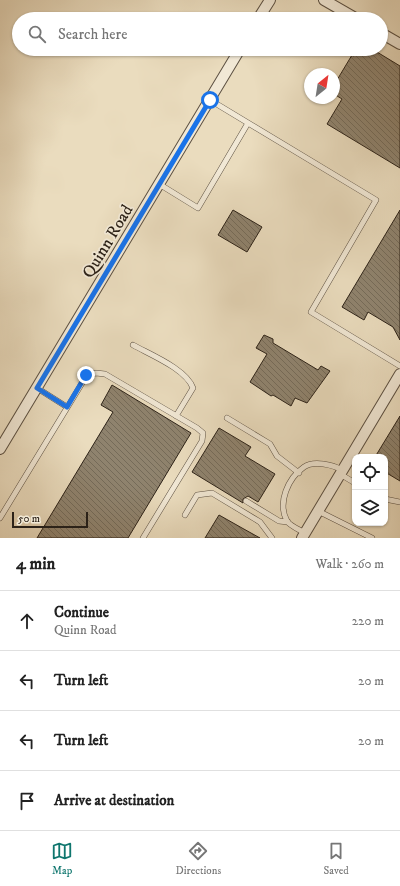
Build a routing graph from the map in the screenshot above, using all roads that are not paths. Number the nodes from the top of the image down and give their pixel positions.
1 (270, 0) edge
2 (324, 0) edge
3 (262, 12) edge
4 (345, 12) edge
5 (388, 37) edge
6 (400, 44) edge
7 (236, 56) edge
8 (210, 100) junction
9 (248, 124) junction
10 (159, 184) junction
11 (133, 345) dead end
12 (400, 366) edge
13 (400, 374) edge
14 (37, 388) junction
15 (67, 407) junction
16 (176, 416) junction
17 (226, 418) dead end
18 (0, 449) edge
19 (341, 472) junction
20 (299, 473) junction
21 (352, 481) edge
22 (388, 500) edge
23 (246, 501) dead end
24 (400, 502) edge
25 (318, 511) junction
26 (185, 515) dead end
27 (0, 518) edge
28 (288, 522) junction
29 (304, 535) edge
30 (143, 538) edge
31 (272, 538) edge
32 (372, 538) edge

1 - 3 street
2 - 4 street
5 - 6 street
7 - 8 street, Quinn Road
8 - 9 lane
8 - 10 street, Quinn Road
9 - 10 lane
9 - 12 lane
10 - 14 street, Quinn Road
11 - 16 lane
13 - 19 street
14 - 15 lane
14 - 18 street, Quinn Road
15 - 16 lane
15 - 27 lane
16 - 30 lane
17 - 20 lane
19 - 20 lane
19 - 21 lane
19 - 25 street
20 - 28 lane
22 - 24 lane
23 - 28 lane
25 - 29 street
25 - 32 lane
26 - 31 lane
28 - 29 lane

